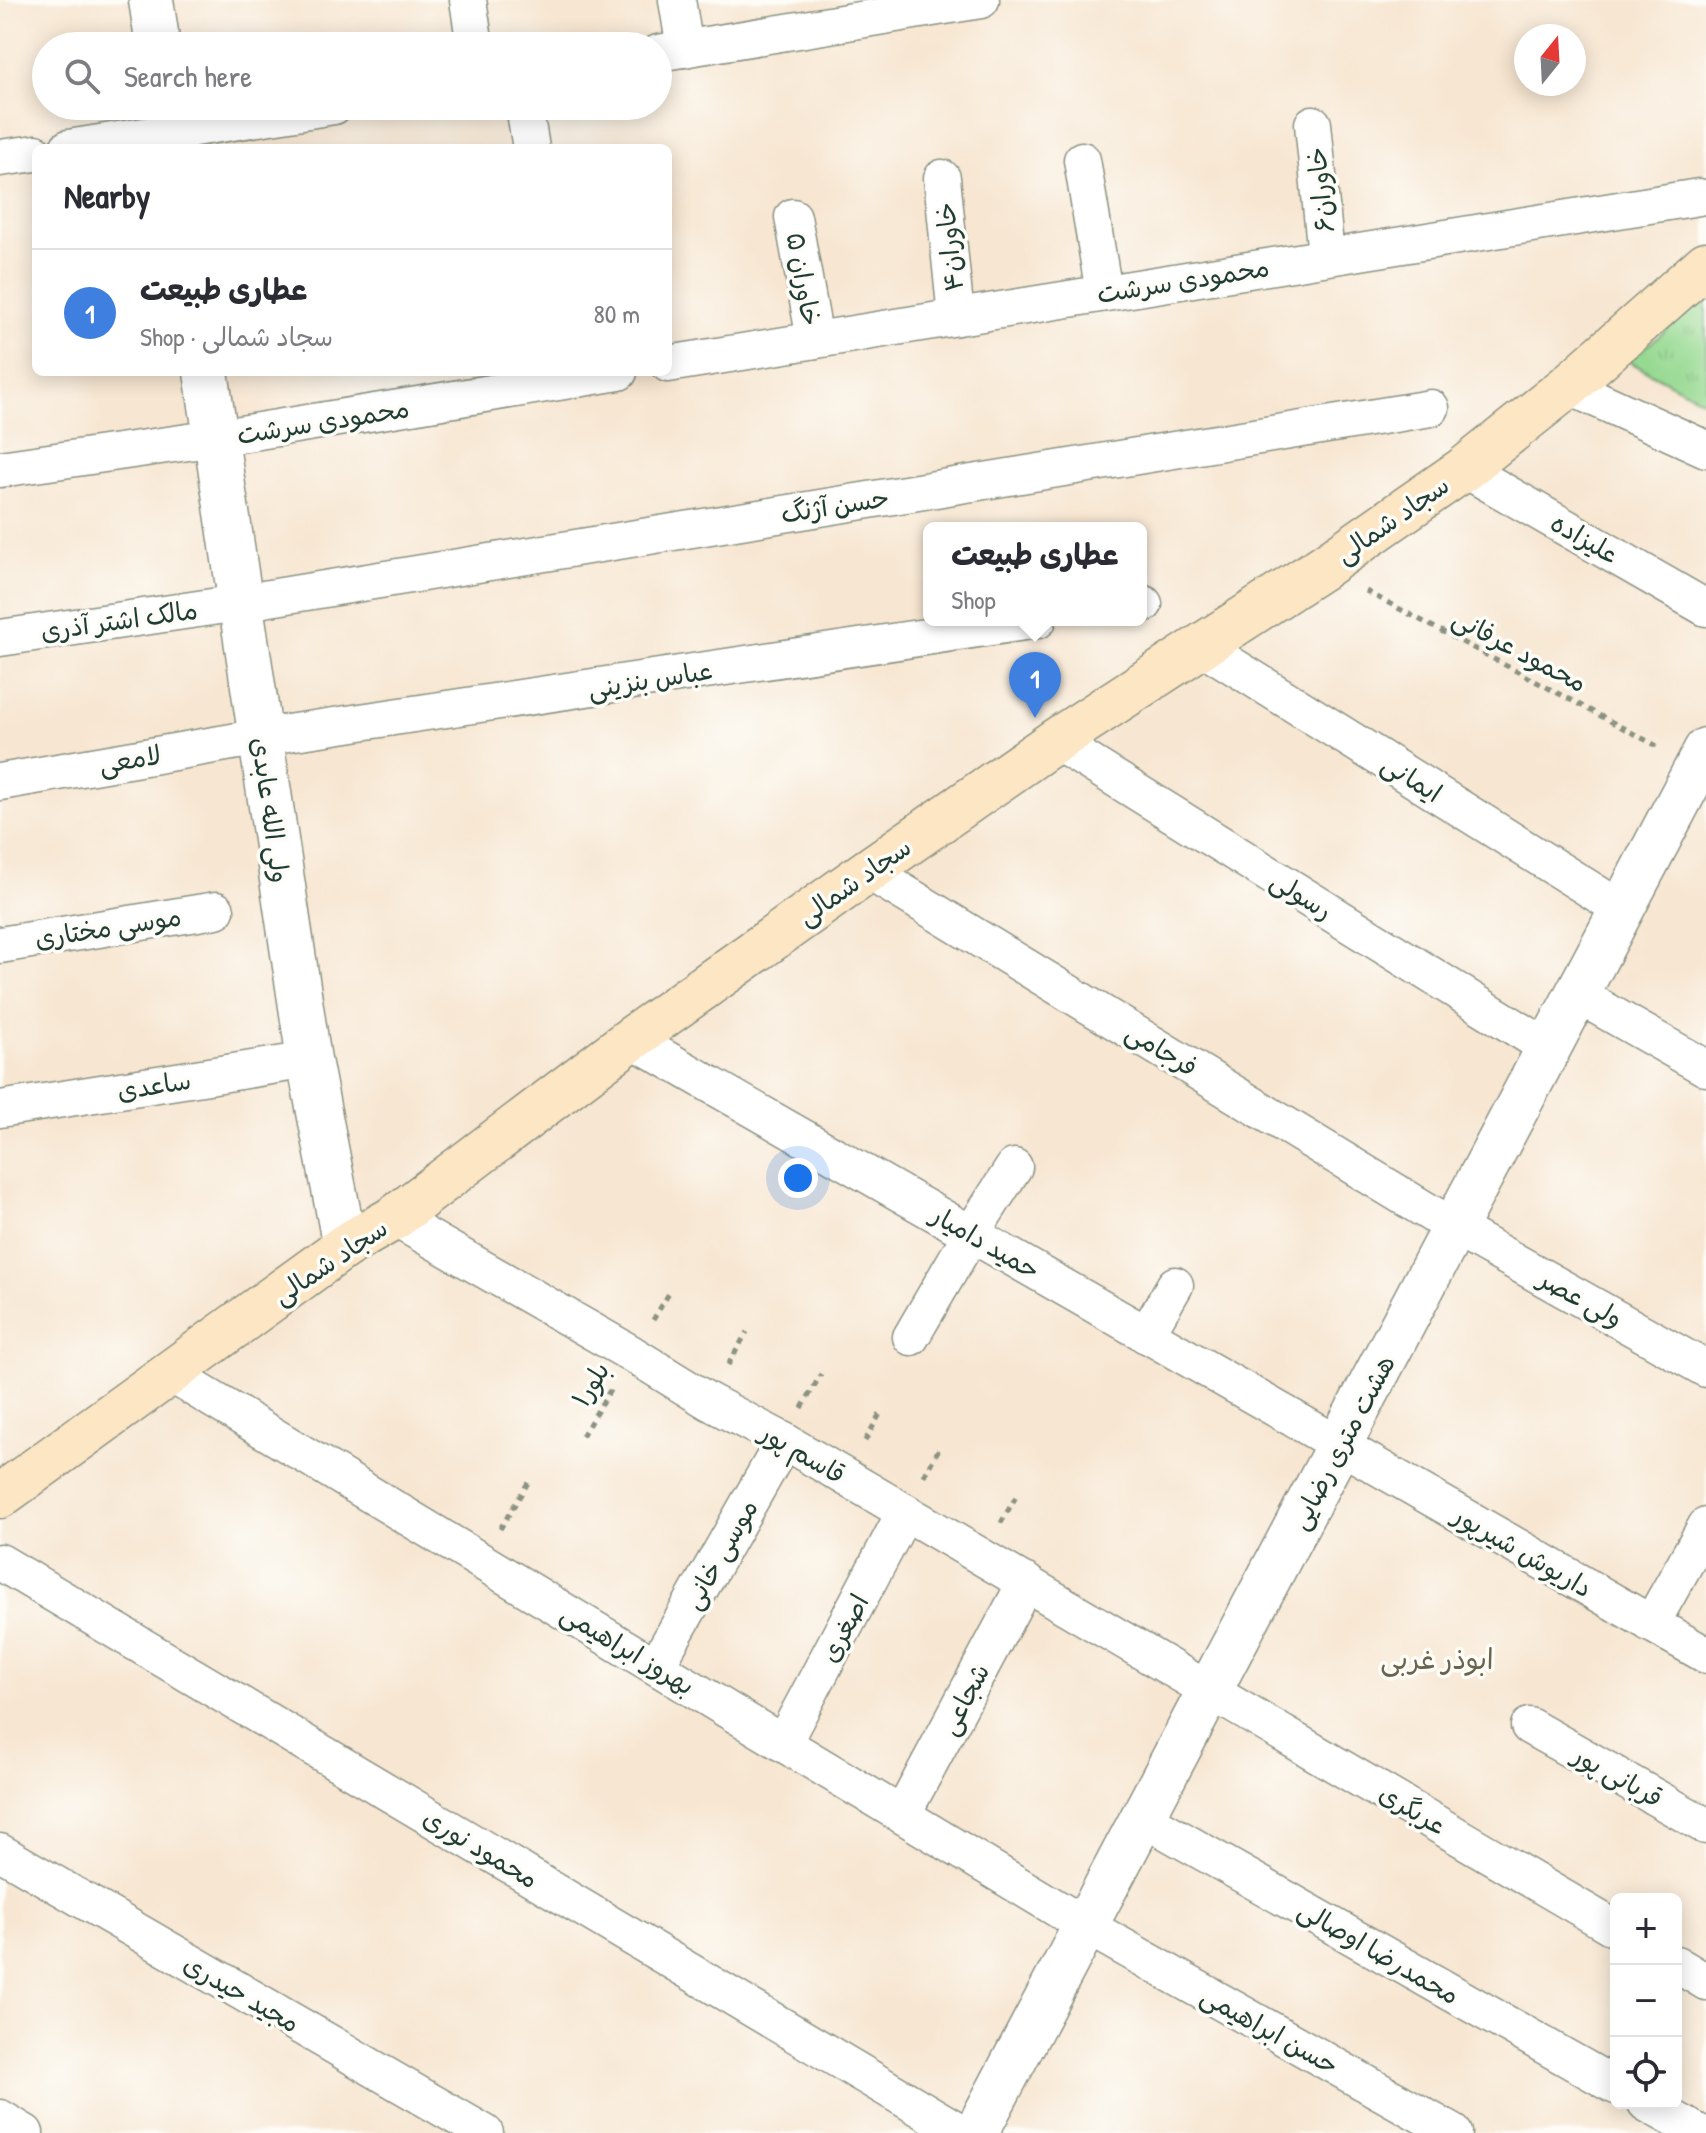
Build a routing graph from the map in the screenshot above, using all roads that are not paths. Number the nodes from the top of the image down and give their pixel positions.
1 (151, 0) edge
2 (468, 0) edge
3 (677, 0) edge
4 (981, 0) edge
5 (881, 8) edge
6 (156, 32) edge
7 (473, 32) edge
8 (672, 42) edge
9 (672, 51) edge
10 (234, 120) edge
11 (526, 120) edge
12 (1313, 124) dead end
13 (170, 129) edge
14 (89, 144) edge
15 (530, 144) edge
16 (32, 154) edge
17 (0, 158) edge
18 (1082, 160) dead end
19 (942, 178) dead end
20 (1699, 197) dead end
21 (793, 217) dead end
22 (1326, 256) junction
23 (1706, 264) edge
24 (1104, 293) junction
25 (956, 317) junction
26 (815, 340) junction
27 (672, 363) edge
28 (207, 376) edge
29 (567, 376) edge
30 (495, 382) edge
31 (1568, 386) junction
32 (439, 387) edge
33 (1431, 408) dead end
34 (216, 438) junction
35 (1706, 449) edge
36 (0, 469) edge
37 (1464, 469) junction
38 (239, 603) junction
39 (1706, 608) edge
40 (998, 626) edge
41 (0, 638) edge
42 (1201, 646) junction
43 (261, 737) junction
44 (1055, 741) junction
45 (1703, 764) edge
46 (0, 782) edge
47 (868, 871) junction
48 (216, 910) dead end
49 (1623, 910) junction
50 (0, 945) edge
51 (1578, 995) junction
52 (631, 1039) junction
53 (1550, 1049) junction
54 (309, 1060) junction
55 (1706, 1068) edge
56 (0, 1109) edge
57 (1014, 1167) dead end
58 (394, 1218) junction
59 (1455, 1228) junction
60 (971, 1234) junction
61 (345, 1246) junction
62 (1175, 1285) dead end
63 (1146, 1335) junction
64 (911, 1337) dead end
65 (1706, 1369) edge
66 (169, 1373) junction
67 (784, 1441) junction
68 (1341, 1446) junction
69 (0, 1496) edge
70 (905, 1512) junction
71 (1706, 1526) edge
72 (0, 1562) edge
73 (1026, 1582) junction
74 (1651, 1624) junction
75 (1706, 1655) edge
76 (656, 1666) junction
77 (1211, 1690) junction
78 (1529, 1726) dead end
79 (783, 1743) junction
80 (902, 1815) junction
81 (1143, 1818) junction
82 (1706, 1826) edge
83 (0, 1852) edge
84 (1610, 1925) edge
85 (1086, 1926) junction
86 (1678, 1965) edge
87 (1706, 1982) edge
88 (1610, 2083) edge
89 (1657, 2109) edge
90 (0, 2118) edge
91 (25, 2133) edge
92 (485, 2133) edge
93 (962, 2133) edge
94 (976, 2133) edge
95 (1454, 2133) edge
96 (1699, 2133) edge

1 - 6 street
2 - 7 street
3 - 8 street
4 - 5 street
5 - 9 street
10 - 13 street
11 - 15 street
12 - 22 street, خاوران۶
13 - 14 street
16 - 17 street
18 - 24 street
19 - 25 street, خاوران۴
20 - 22 street, محمودی سرشت
21 - 26 street, خاوران ۵
22 - 24 street, محمودی سرشت
23 - 31 main road, سجاد شمالی
24 - 25 street, محمودی سرشت
25 - 26 street, محمودی سرشت
26 - 27 street, محمودی سرشت
28 - 34 street, ولی الله عابدی
29 - 30 street, محمودی سرشت
30 - 32 street, محمودی سرشت
31 - 35 street
31 - 37 main road, سجاد شمالی
32 - 34 street, محمودی سرشت
33 - 38 street, حسن آژنگ
34 - 36 street, محمودی سرشت
34 - 38 street, ولی الله عابدی
37 - 39 street, علیزاده
37 - 42 main road, سجاد شمالی
38 - 41 street, مالک اشتر آذری
38 - 43 street, ولی الله عابدی
40 - 43 street, عباس بنزینی
42 - 44 main road, سجاد شمالی
42 - 49 street, ایمانی
43 - 46 street, لامعی
43 - 54 street, ولی الله عابدی
44 - 47 main road, سجاد شمالی
44 - 53 street, رسولی
45 - 49 street, هشت متری رضایی
47 - 52 main road, سجاد شمالی
47 - 59 street, فرجامی
48 - 50 street, موسی مختاری
49 - 51 street, هشت متری رضایی
51 - 53 street, هشت متری رضایی
51 - 55 street
52 - 58 main road, سجاد شمالی
52 - 60 street, حمید دامیار
53 - 59 street, هشت متری رضایی
54 - 56 street, ساعدی
54 - 61 street, ولی الله عابدی
57 - 60 street
58 - 61 main road, سجاد شمالی
58 - 67 street, قاسم پور
59 - 65 street, ولی عصر
59 - 68 street, هشت متری رضایی
60 - 63 street, حمید دامیار
60 - 64 street
61 - 66 main road, سجاد شمالی
62 - 63 street
63 - 68 street, حمید دامیار
66 - 69 main road, سجاد شمالی
66 - 76 street, بهروز ابراهیمی
67 - 70 street, قاسم پور
67 - 76 street, موسی خانی
68 - 74 street, داریوش شیرپور
68 - 77 street, هشت متری رضایی
70 - 73 street, قاسم پور
70 - 79 street, اصغری
71 - 74 street
72 - 93 street, محمود نوری
73 - 77 street, قاسم پور
73 - 80 street, شجاعی
74 - 75 street, داریوش شیرپور
76 - 79 street, بهروز ابراهیمی
77 - 81 street, هشت متری رضایی
77 - 84 street, عربگری
78 - 82 street, قربانی پور
79 - 80 street, بهروز ابراهیمی
80 - 85 street, بهروز ابراهیمی
81 - 85 street, هشت متری رضایی
81 - 88 street, محمدرضا اوصالی
83 - 92 street, مجید حیدری
85 - 94 street, هشت متری رضایی
85 - 95 street, حسن ابراهیمی
86 - 87 street
89 - 96 street
90 - 91 street

